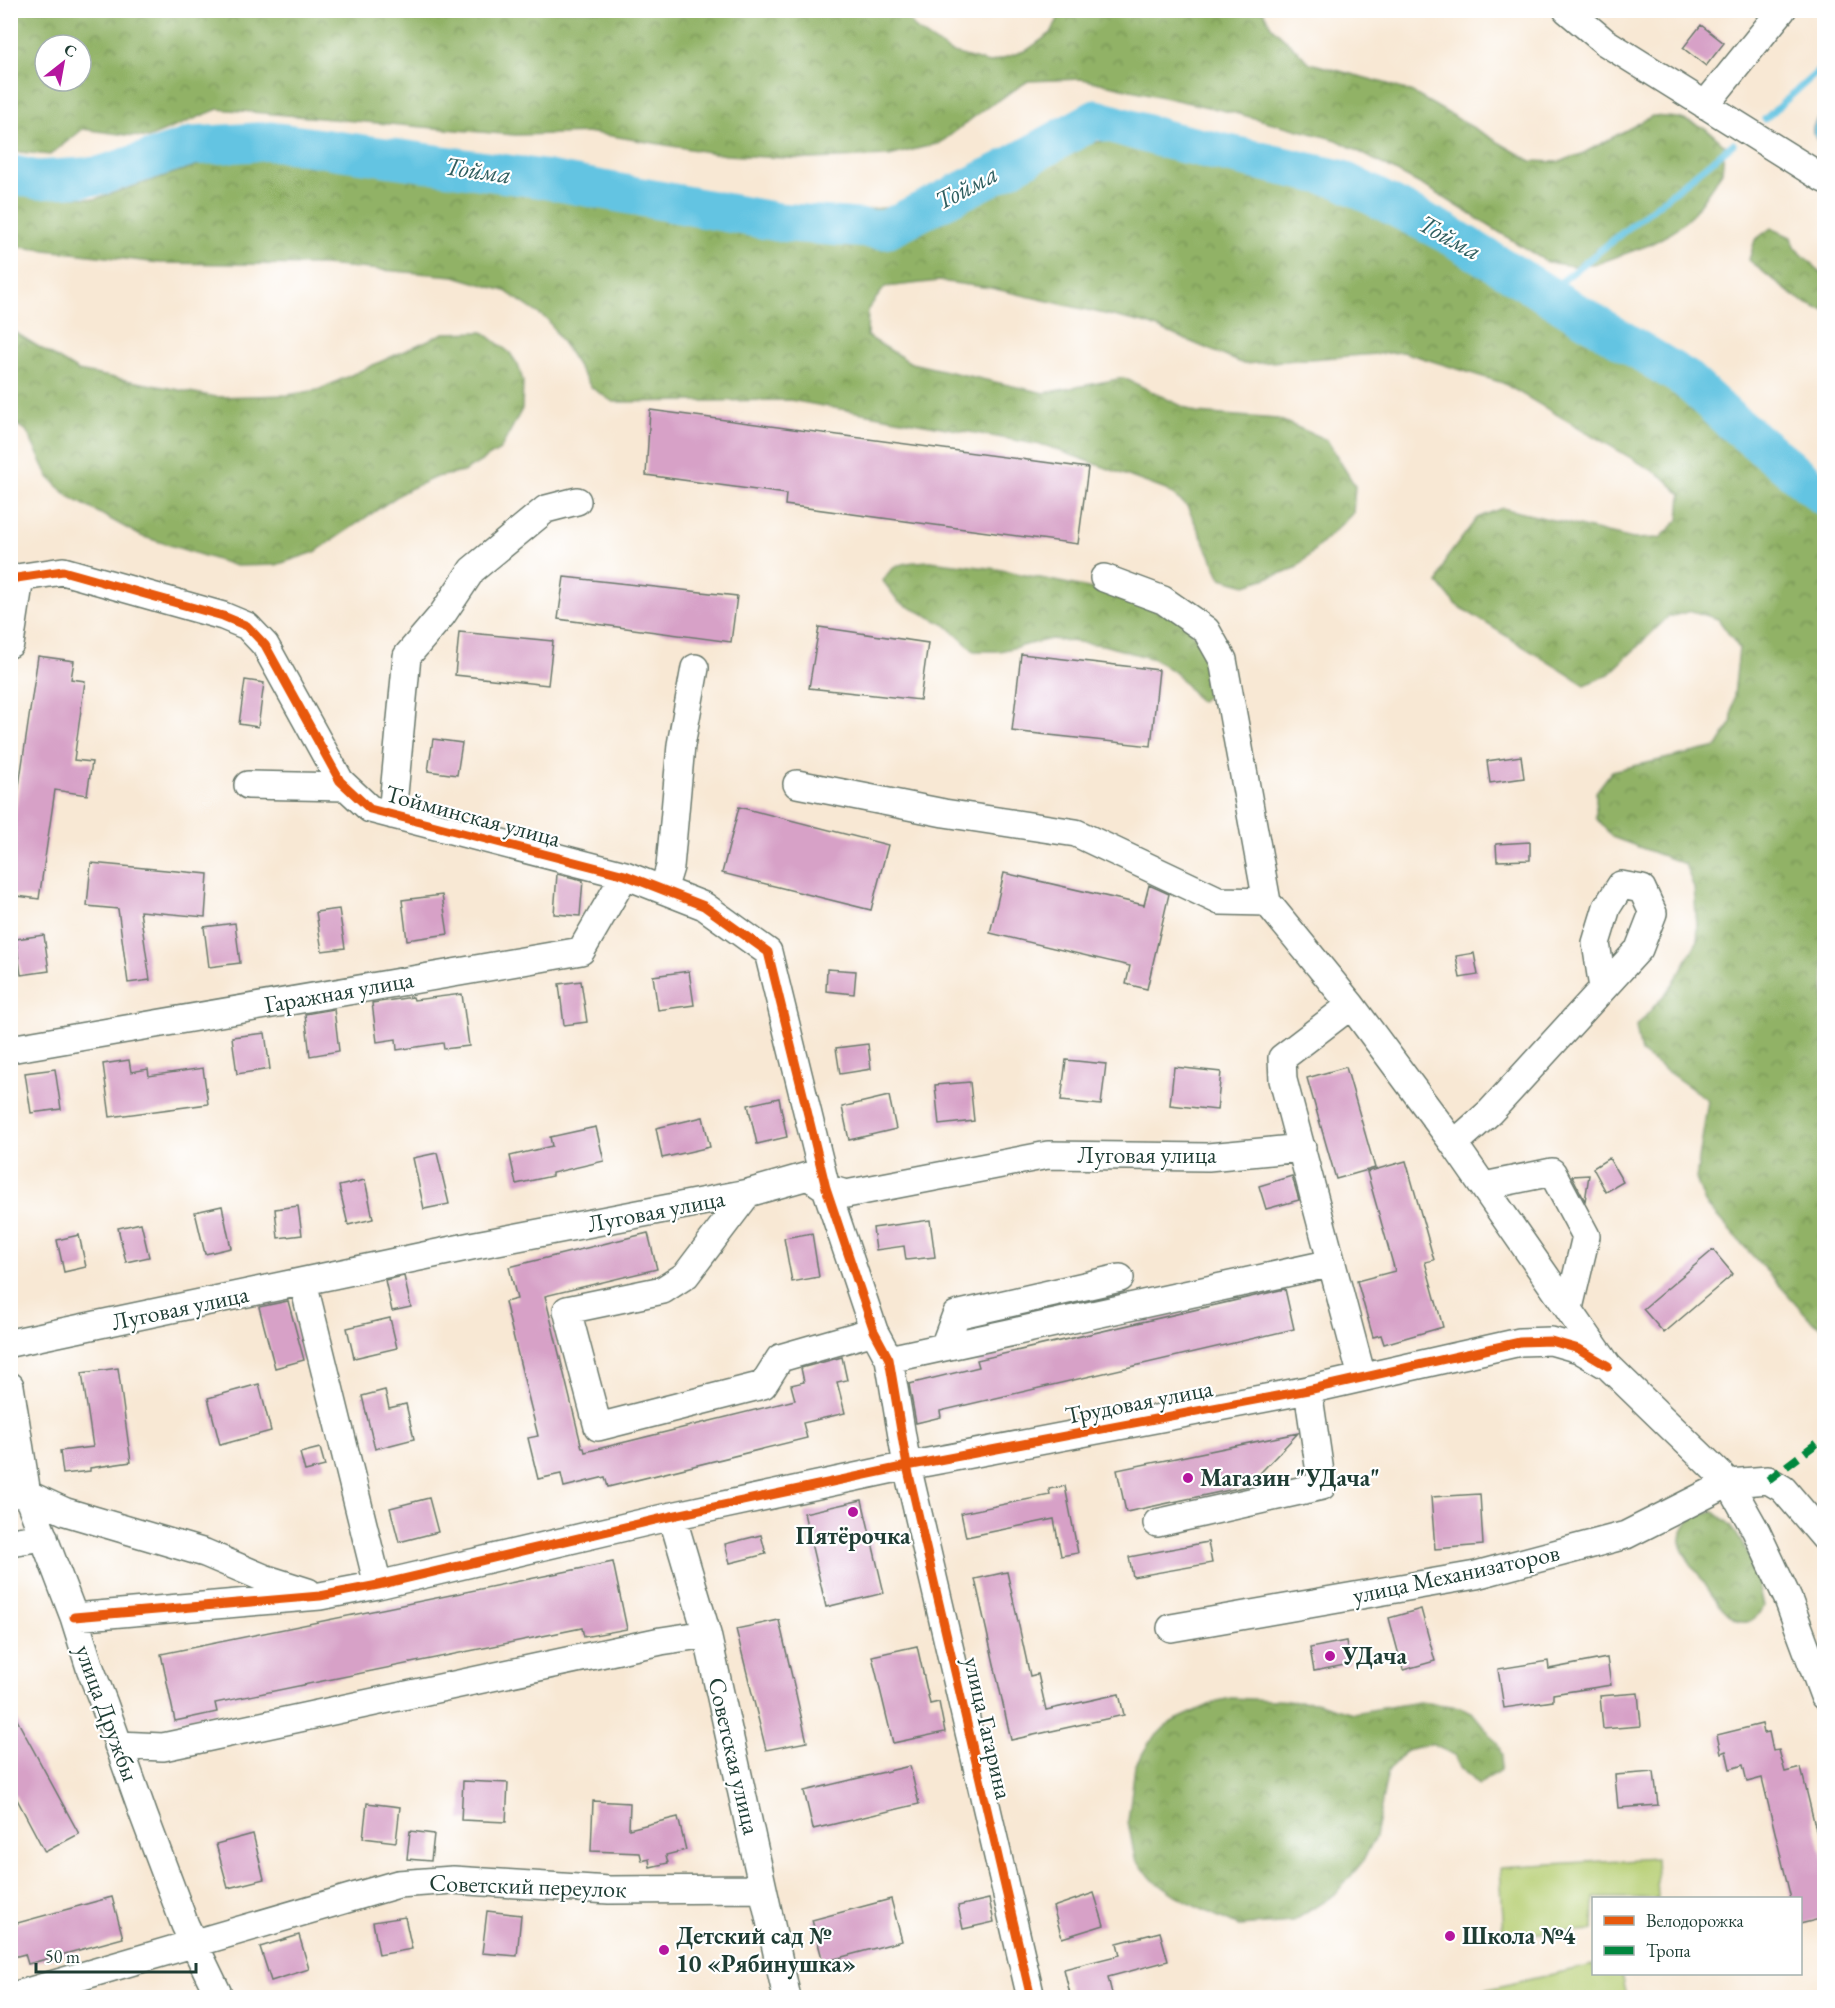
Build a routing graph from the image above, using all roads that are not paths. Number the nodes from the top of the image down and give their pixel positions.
1 (1568, 10) edge
2 (1782, 10) edge
3 (1705, 105) junction
4 (1824, 179) edge
5 (576, 501) dead end
6 (15, 578) edge
7 (1104, 578) dead end
8 (10, 644) edge
9 (695, 668) dead end
10 (797, 784) dead end
11 (248, 785) dead end
12 (345, 787) junction
13 (392, 815) junction
14 (625, 875) junction
15 (663, 890) junction
16 (1267, 902) junction
17 (1603, 988) dead end
18 (1351, 1005) junction
19 (10, 1049) edge
20 (1454, 1144) junction
21 (1302, 1149) junction
22 (1484, 1186) junction
23 (826, 1188) junction
24 (748, 1193) junction
25 (1332, 1263) junction
26 (1120, 1278) dead end
27 (303, 1282) junction
28 (1569, 1308) junction
29 (874, 1331) junction
30 (10, 1343) edge
31 (944, 1347) junction
32 (889, 1359) junction
33 (1608, 1366) junction
34 (1362, 1377) junction
35 (10, 1386) edge
36 (1308, 1390) junction
37 (907, 1466) junction
38 (1729, 1483) junction
39 (19, 1494) edge
40 (672, 1516) junction
41 (1157, 1523) dead end
42 (1824, 1537) edge
43 (44, 1538) junction
44 (10, 1542) edge
45 (378, 1585) junction
46 (320, 1596) junction
47 (74, 1617) junction
48 (1171, 1628) dead end
49 (706, 1634) junction
50 (1824, 1696) edge
51 (118, 1745) junction
52 (763, 1889) junction
53 (194, 1944) junction
54 (10, 1996) edge
55 (220, 1998) edge
56 (788, 1998) edge
57 (1031, 1998) edge

1 - 3 street
2 - 3 street
3 - 4 street
5 - 13 street
6 - 8 street
6 - 12 street, Тойминская улица
7 - 16 street
9 - 15 street
10 - 16 street
11 - 12 street
12 - 13 street, Тойминская улица
13 - 14 street, Тойминская улица
14 - 15 street, Тойминская улица
14 - 19 street, Гаражная улица
15 - 23 street, Тойминская улица
16 - 18 street
17 - 20 street
18 - 20 street
18 - 21 street
20 - 22 street
21 - 23 street, Луговая улица
21 - 25 street
22 - 28 street
22 - 28 street
23 - 24 street, Луговая улица
23 - 29 street, Тойминская улица
24 - 27 street, Луговая улица
24 - 29 street
25 - 31 street
25 - 34 street
26 - 31 street
27 - 30 street, Луговая улица
27 - 45 street
28 - 33 street
29 - 32 street, улица Гагарина
31 - 32 street
32 - 37 street, улица Гагарина
33 - 34 street, Трудовая улица
33 - 38 street
34 - 36 street, Трудовая улица
35 - 39 street, улица Дружбы
36 - 37 street, Трудовая улица
36 - 41 street
37 - 40 street, Трудовая улица
37 - 57 street, улица Гагарина
38 - 42 street
38 - 48 street, улица Механизаторов
38 - 50 street
39 - 43 street, улица Дружбы
39 - 46 street
40 - 45 street, Трудовая улица
40 - 49 street, Советская улица
43 - 44 street
43 - 47 street, улица Дружбы
45 - 46 street, Трудовая улица
46 - 47 street, Трудовая улица
47 - 51 street, улица Дружбы
49 - 51 street
49 - 52 street, Советская улица
51 - 53 street, улица Дружбы
52 - 53 street, Советский переулок
52 - 56 street, Советская улица
53 - 54 street, Советский переулок
53 - 55 street, улица Дружбы

